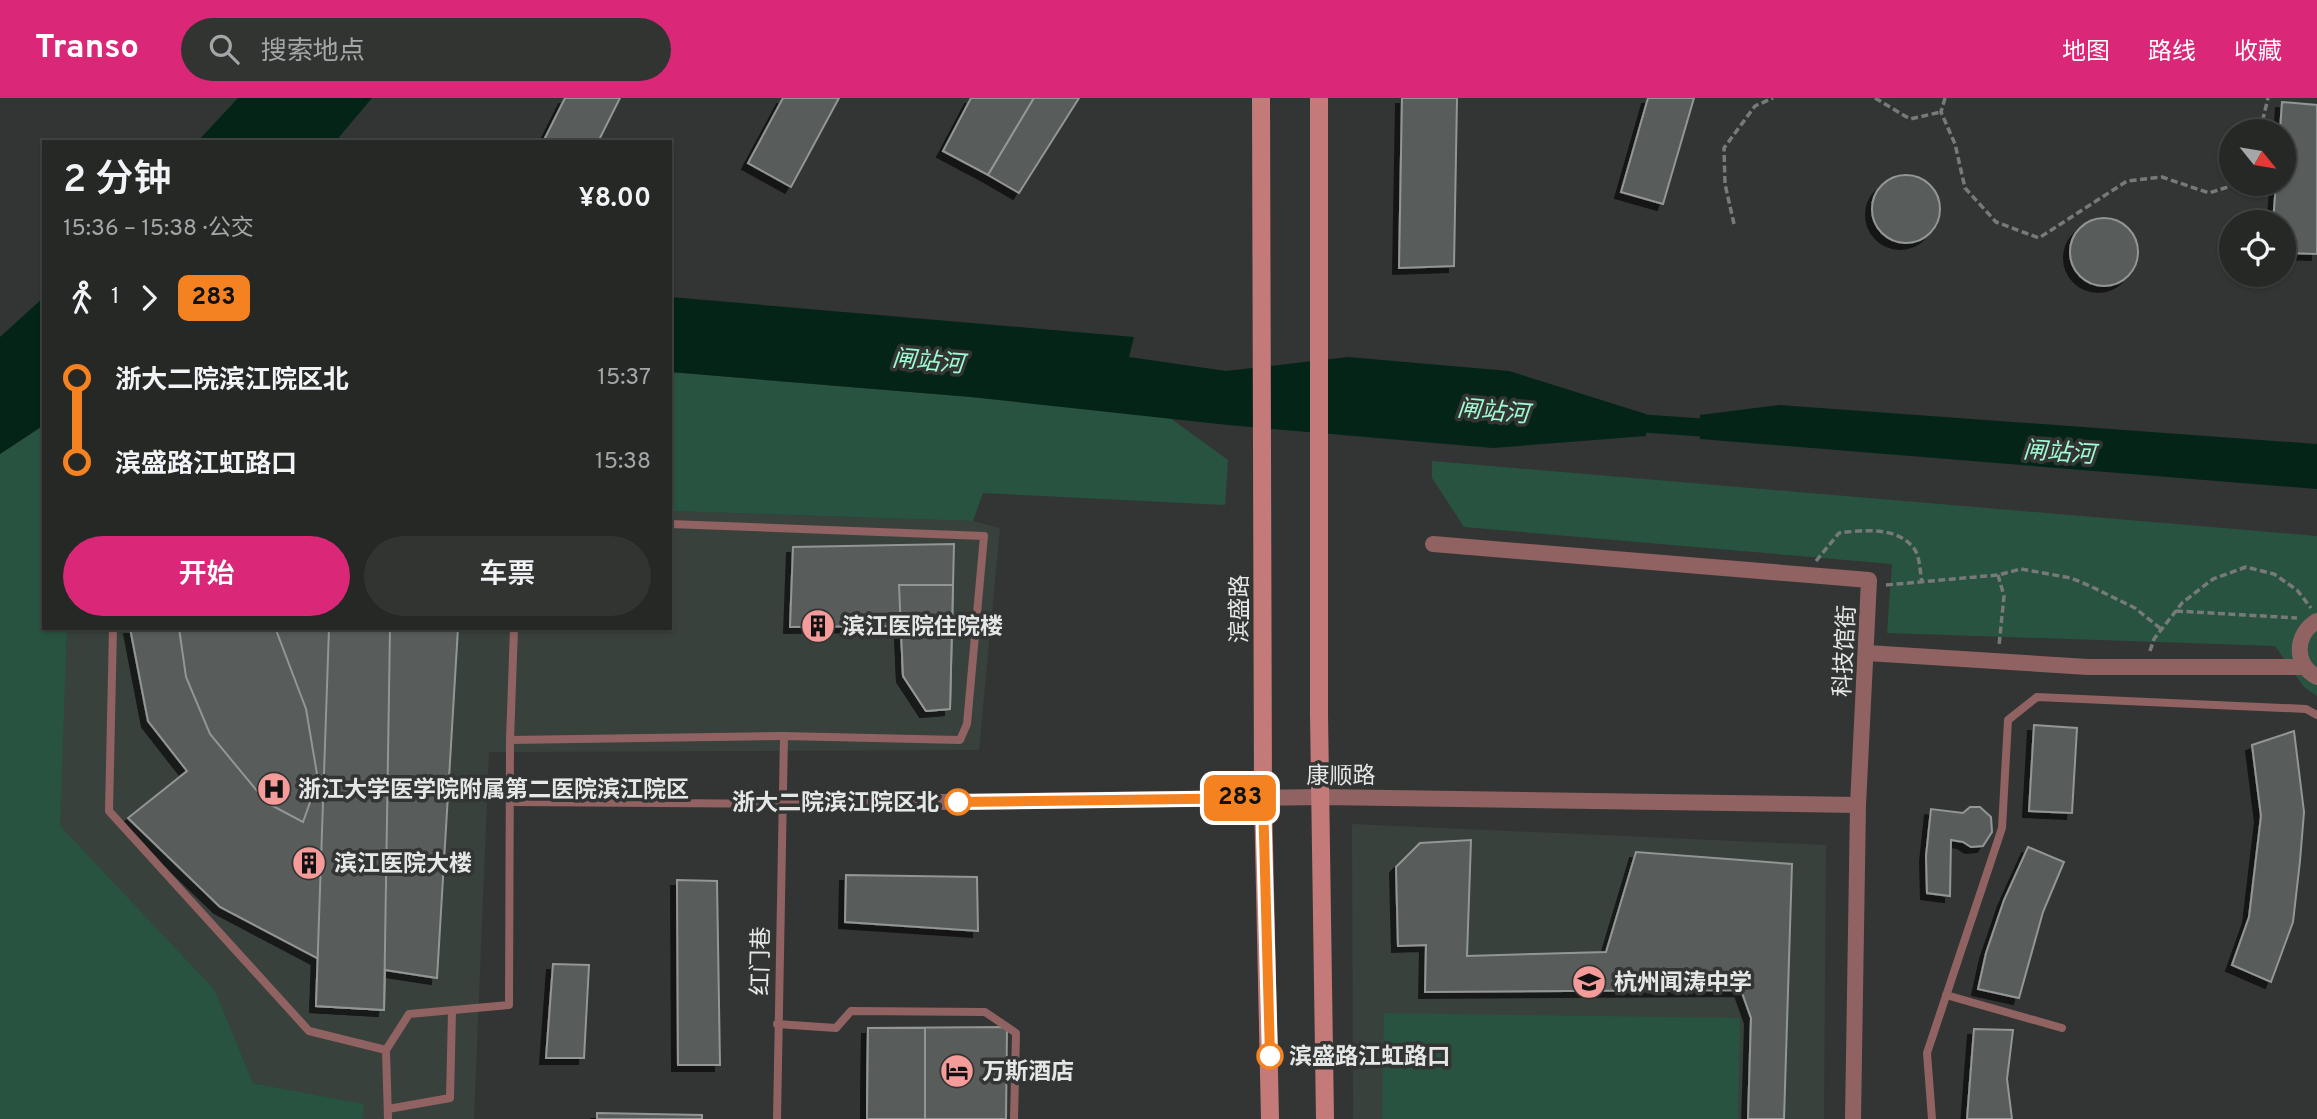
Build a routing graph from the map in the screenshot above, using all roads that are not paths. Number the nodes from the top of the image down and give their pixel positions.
1 (1261, 98) edge
2 (1319, 98) edge
3 (672, 524) edge
4 (1433, 544) dead end
5 (2313, 618) edge
6 (113, 630) edge
7 (514, 630) edge
8 (1867, 653) junction
9 (2311, 672) edge
10 (2317, 715) edge
11 (784, 736) junction
12 (510, 740) junction
13 (1321, 797) junction
14 (1263, 798) junction
15 (511, 802) junction
16 (782, 804) junction
17 (1858, 805) junction
18 (1947, 995) junction
19 (452, 1011) junction
20 (777, 1024) junction
21 (2062, 1028) dead end
22 (386, 1050) junction
23 (388, 1109) junction
24 (388, 1119) edge
25 (777, 1119) edge
26 (1014, 1119) edge
27 (1270, 1119) edge
28 (1325, 1119) edge
29 (1853, 1119) edge
30 (1932, 1119) edge

1 - 14 main road, 滨盛路
2 - 13 main road
3 - 11 lane
4 - 8 street, 科技馆街
5 - 9 street
6 - 22 lane
7 - 12 lane
8 - 9 street
8 - 17 street, 科技馆街
10 - 18 lane
11 - 12 lane
11 - 16 lane, 红门巷
12 - 15 lane
13 - 14 street, 康顺路
13 - 17 street, 康顺路
13 - 28 main road
14 - 16 street, 康顺路
14 - 27 main road, 滨盛路
15 - 16 lane
15 - 19 lane
16 - 20 lane, 红门巷
17 - 29 street, 科技馆街
18 - 21 lane
18 - 30 lane
19 - 22 lane
19 - 23 lane
20 - 25 lane, 红门巷
20 - 26 lane
22 - 23 lane
23 - 24 lane

